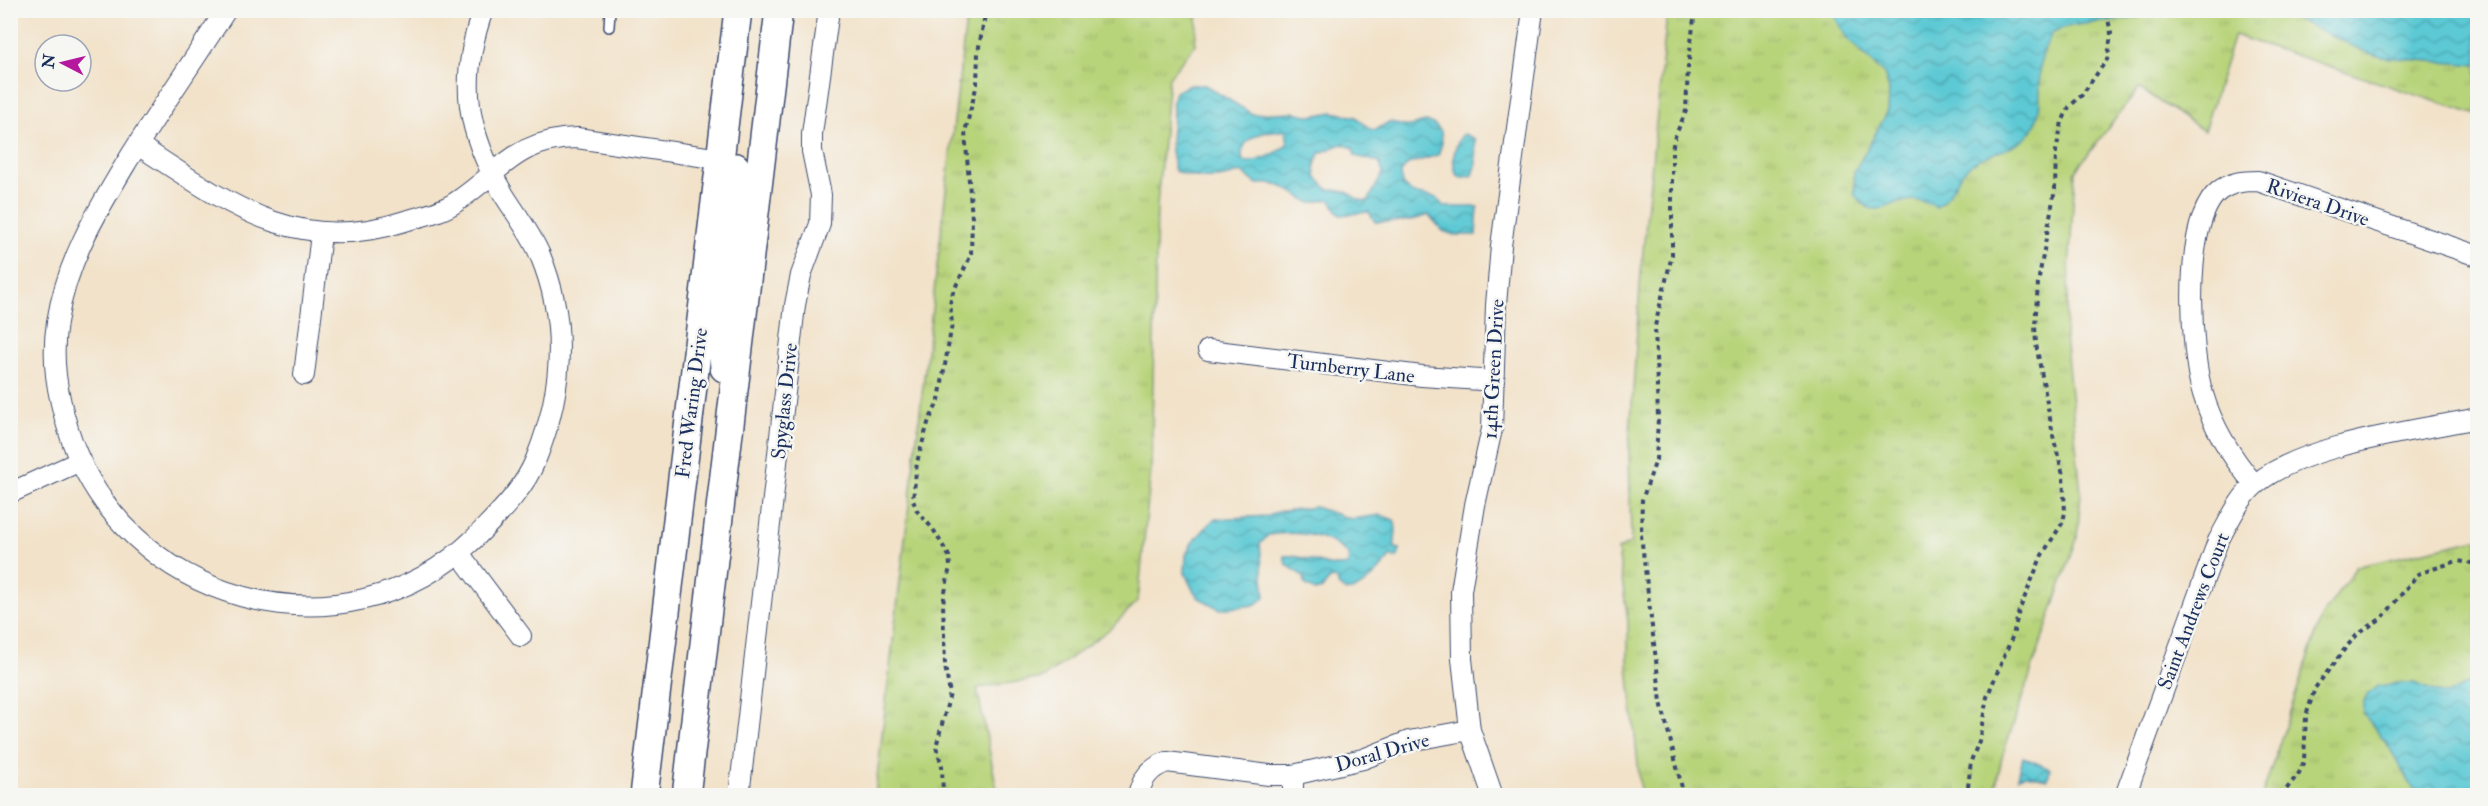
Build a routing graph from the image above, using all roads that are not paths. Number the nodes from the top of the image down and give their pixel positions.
1 (226, 10) edge
2 (483, 10) edge
3 (610, 10) edge
4 (738, 10) edge
5 (779, 10) edge
6 (829, 10) edge
7 (1533, 10) edge
8 (609, 27) dead end
9 (138, 144) junction
10 (720, 159) junction
11 (490, 173) junction
12 (321, 234) junction
13 (2478, 256) edge
14 (1208, 351) dead end
15 (304, 375) dead end
16 (1495, 381) junction
17 (2478, 418) edge
18 (729, 432) junction
19 (78, 462) junction
20 (2255, 485) junction
21 (10, 493) edge
22 (459, 553) junction
23 (521, 636) dead end
24 (1470, 730) junction
25 (1293, 775) junction
26 (644, 795) edge
27 (686, 795) edge
28 (740, 795) edge
29 (1138, 795) edge
30 (1293, 795) edge
31 (1493, 795) edge
32 (2125, 795) edge

1 - 9 street
2 - 11 street
3 - 8 lane
4 - 10 main road, Fred Waring Drive
5 - 18 main road, Fred Waring Drive
6 - 28 street, Spyglass Drive
7 - 16 street, 14th Green Drive
9 - 12 street
9 - 19 street
10 - 11 street
10 - 18 main road
10 - 26 main road, Fred Waring Drive
11 - 12 street
11 - 22 street
12 - 15 street
13 - 20 street, Riviera Drive
14 - 16 street, Turnberry Lane
16 - 24 street, 14th Green Drive
17 - 20 street, Saint Andrews Court
18 - 27 main road, Fred Waring Drive
19 - 21 street
19 - 22 street
20 - 32 street, Saint Andrews Court
22 - 23 street
24 - 25 street, Doral Drive
24 - 31 street, 14th Green Drive
25 - 29 street, Doral Drive
25 - 30 street

